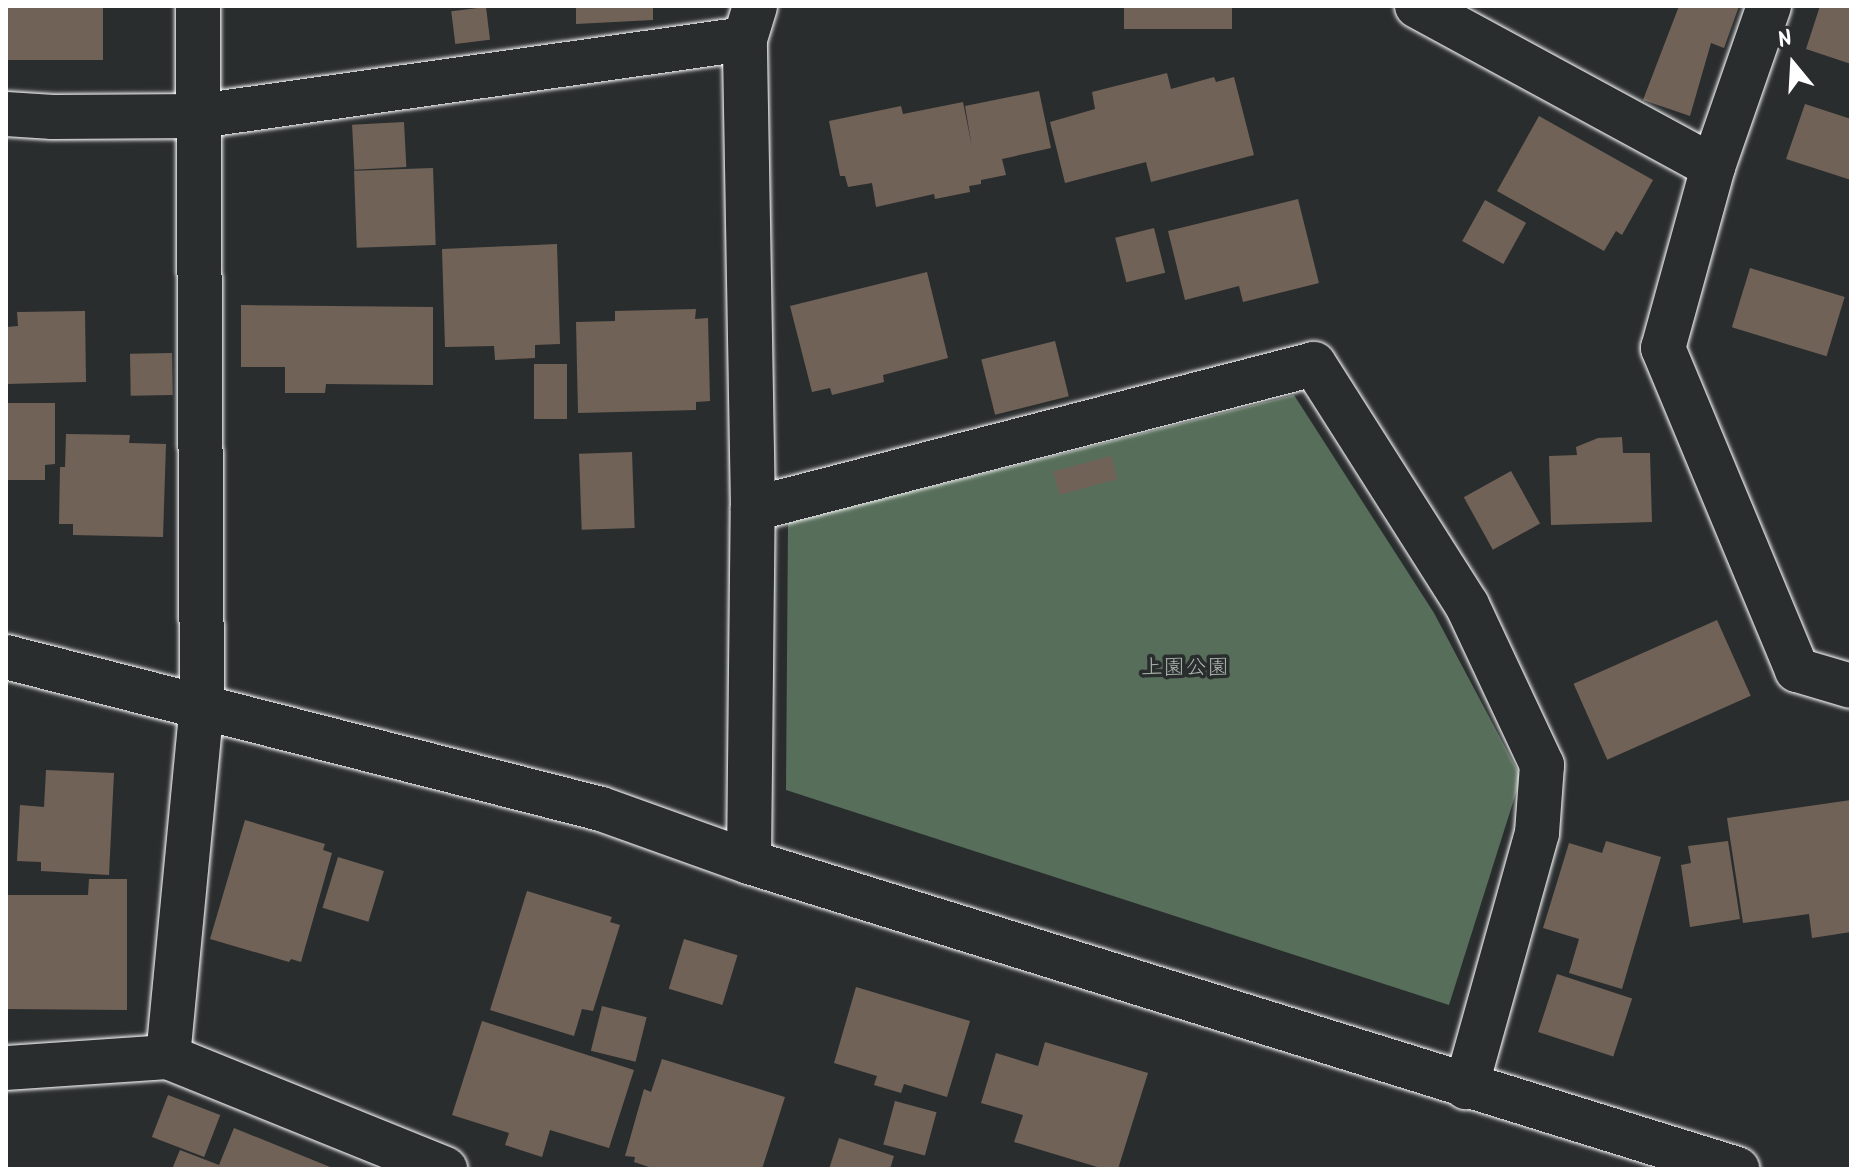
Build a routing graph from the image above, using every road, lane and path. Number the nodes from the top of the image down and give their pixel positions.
1 (198, 6) edge
2 (1417, 6) edge
3 (1769, 6) edge
4 (750, 22) edge
5 (6, 114) edge
6 (199, 116) junction
7 (1713, 167) junction
8 (753, 509) junction
9 (6, 657) edge
10 (1851, 686) edge
11 (202, 707) junction
12 (749, 862) junction
13 (168, 1057) junction
14 (6, 1068) edge
15 (1466, 1087) junction
16 (401, 1161) edge
17 (445, 1169) edge
18 (1737, 1169) edge

1 - 6 street
2 - 7 street
3 - 7 street
4 - 6 street
4 - 8 street
5 - 6 street
6 - 11 street
7 - 10 street
8 - 12 street
8 - 15 street
9 - 11 street
11 - 12 street
11 - 13 street
12 - 15 street
13 - 14 street
13 - 16 street
15 - 18 street
16 - 17 street

